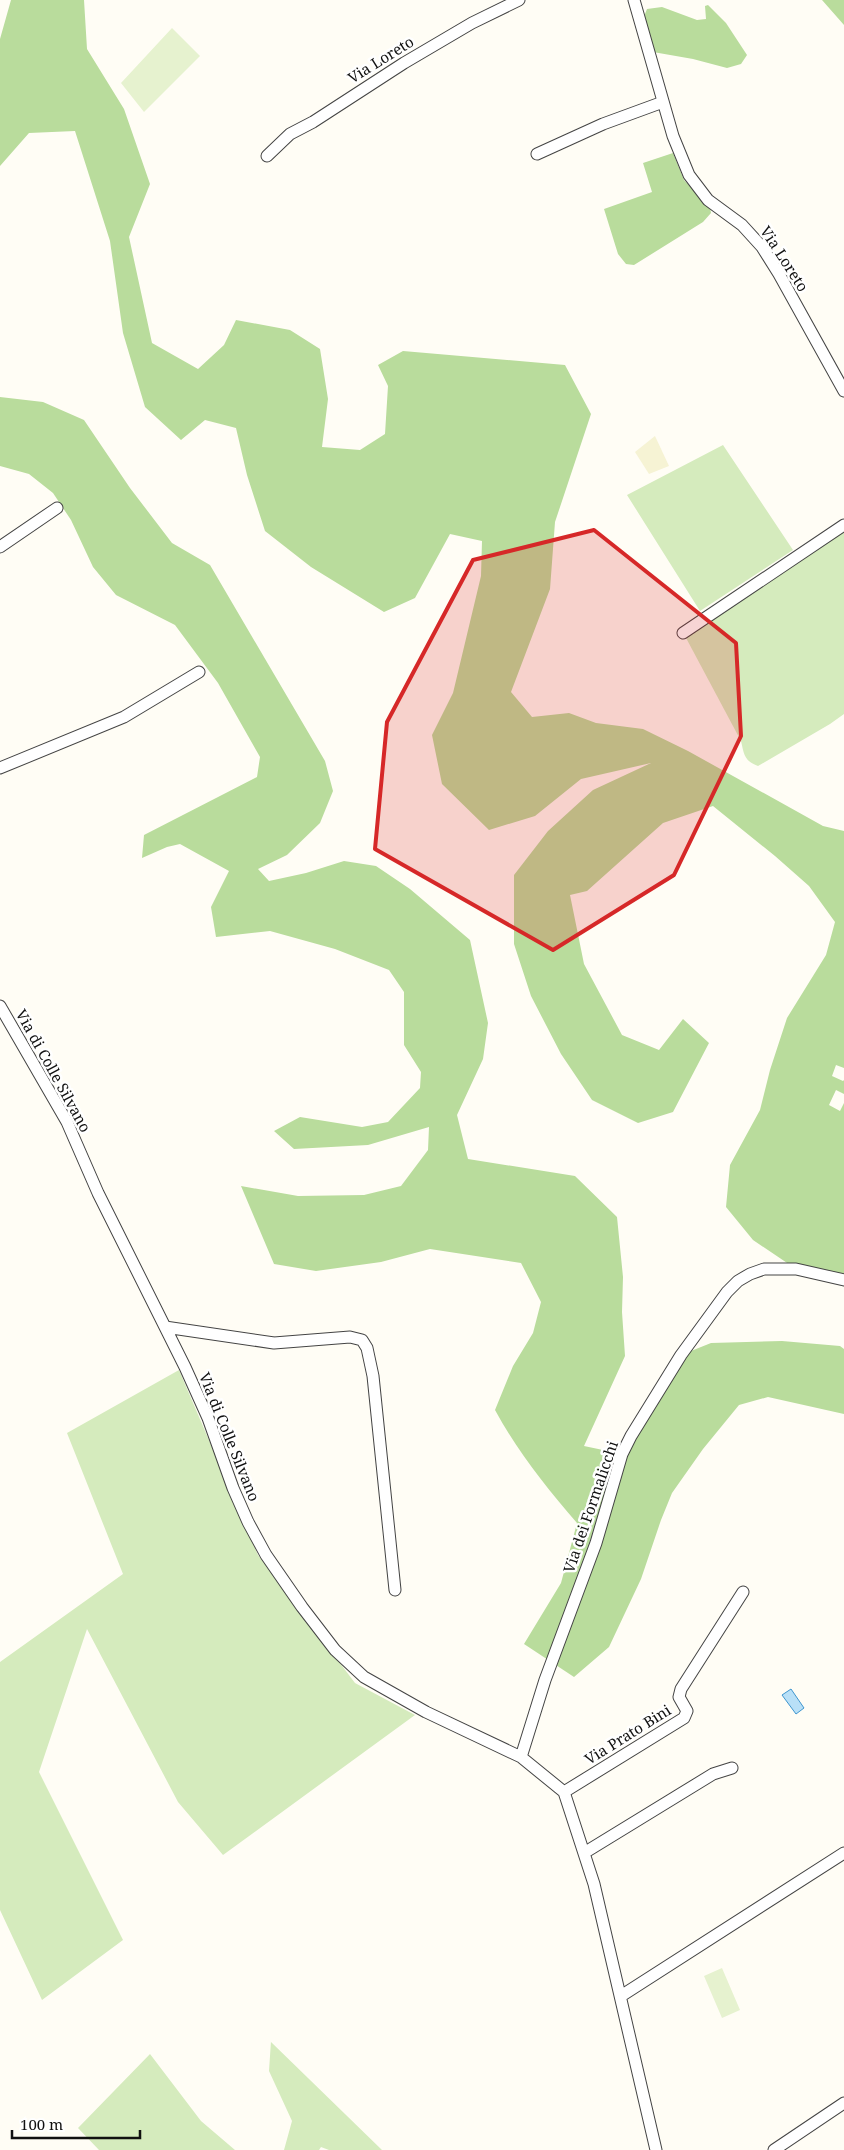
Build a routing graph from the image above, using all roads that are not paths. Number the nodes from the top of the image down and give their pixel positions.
1 (519, 0) edge
2 (634, 0) edge
3 (663, 102) junction
4 (537, 154) dead end
5 (267, 156) dead end
6 (844, 391) edge
7 (57, 508) dead end
8 (844, 525) edge
9 (0, 547) edge
10 (683, 633) dead end
11 (200, 672) dead end
12 (0, 768) edge
13 (0, 1006) edge
14 (844, 1280) edge
15 (165, 1326) junction
16 (395, 1590) dead end
17 (743, 1592) dead end
18 (521, 1757) junction
19 (732, 1768) dead end
20 (564, 1792) junction
21 (584, 1853) junction
22 (844, 1853) edge
23 (621, 1996) junction
24 (844, 2103) edge
25 (656, 2150) edge
26 (774, 2150) edge

1 - 5 street, Via Loreto
2 - 3 street, Via Loreto
3 - 4 street
3 - 6 street, Via Loreto
7 - 9 street
8 - 10 street
11 - 12 street
13 - 15 street, Via di Colle Silvano
14 - 18 street, Via dei Formalicchi
15 - 16 street
15 - 18 street, Via di Colle Silvano
17 - 20 street, Via Prato Bini
18 - 20 street
19 - 21 street
20 - 21 street
21 - 23 street
22 - 23 street
23 - 25 street
24 - 26 street

